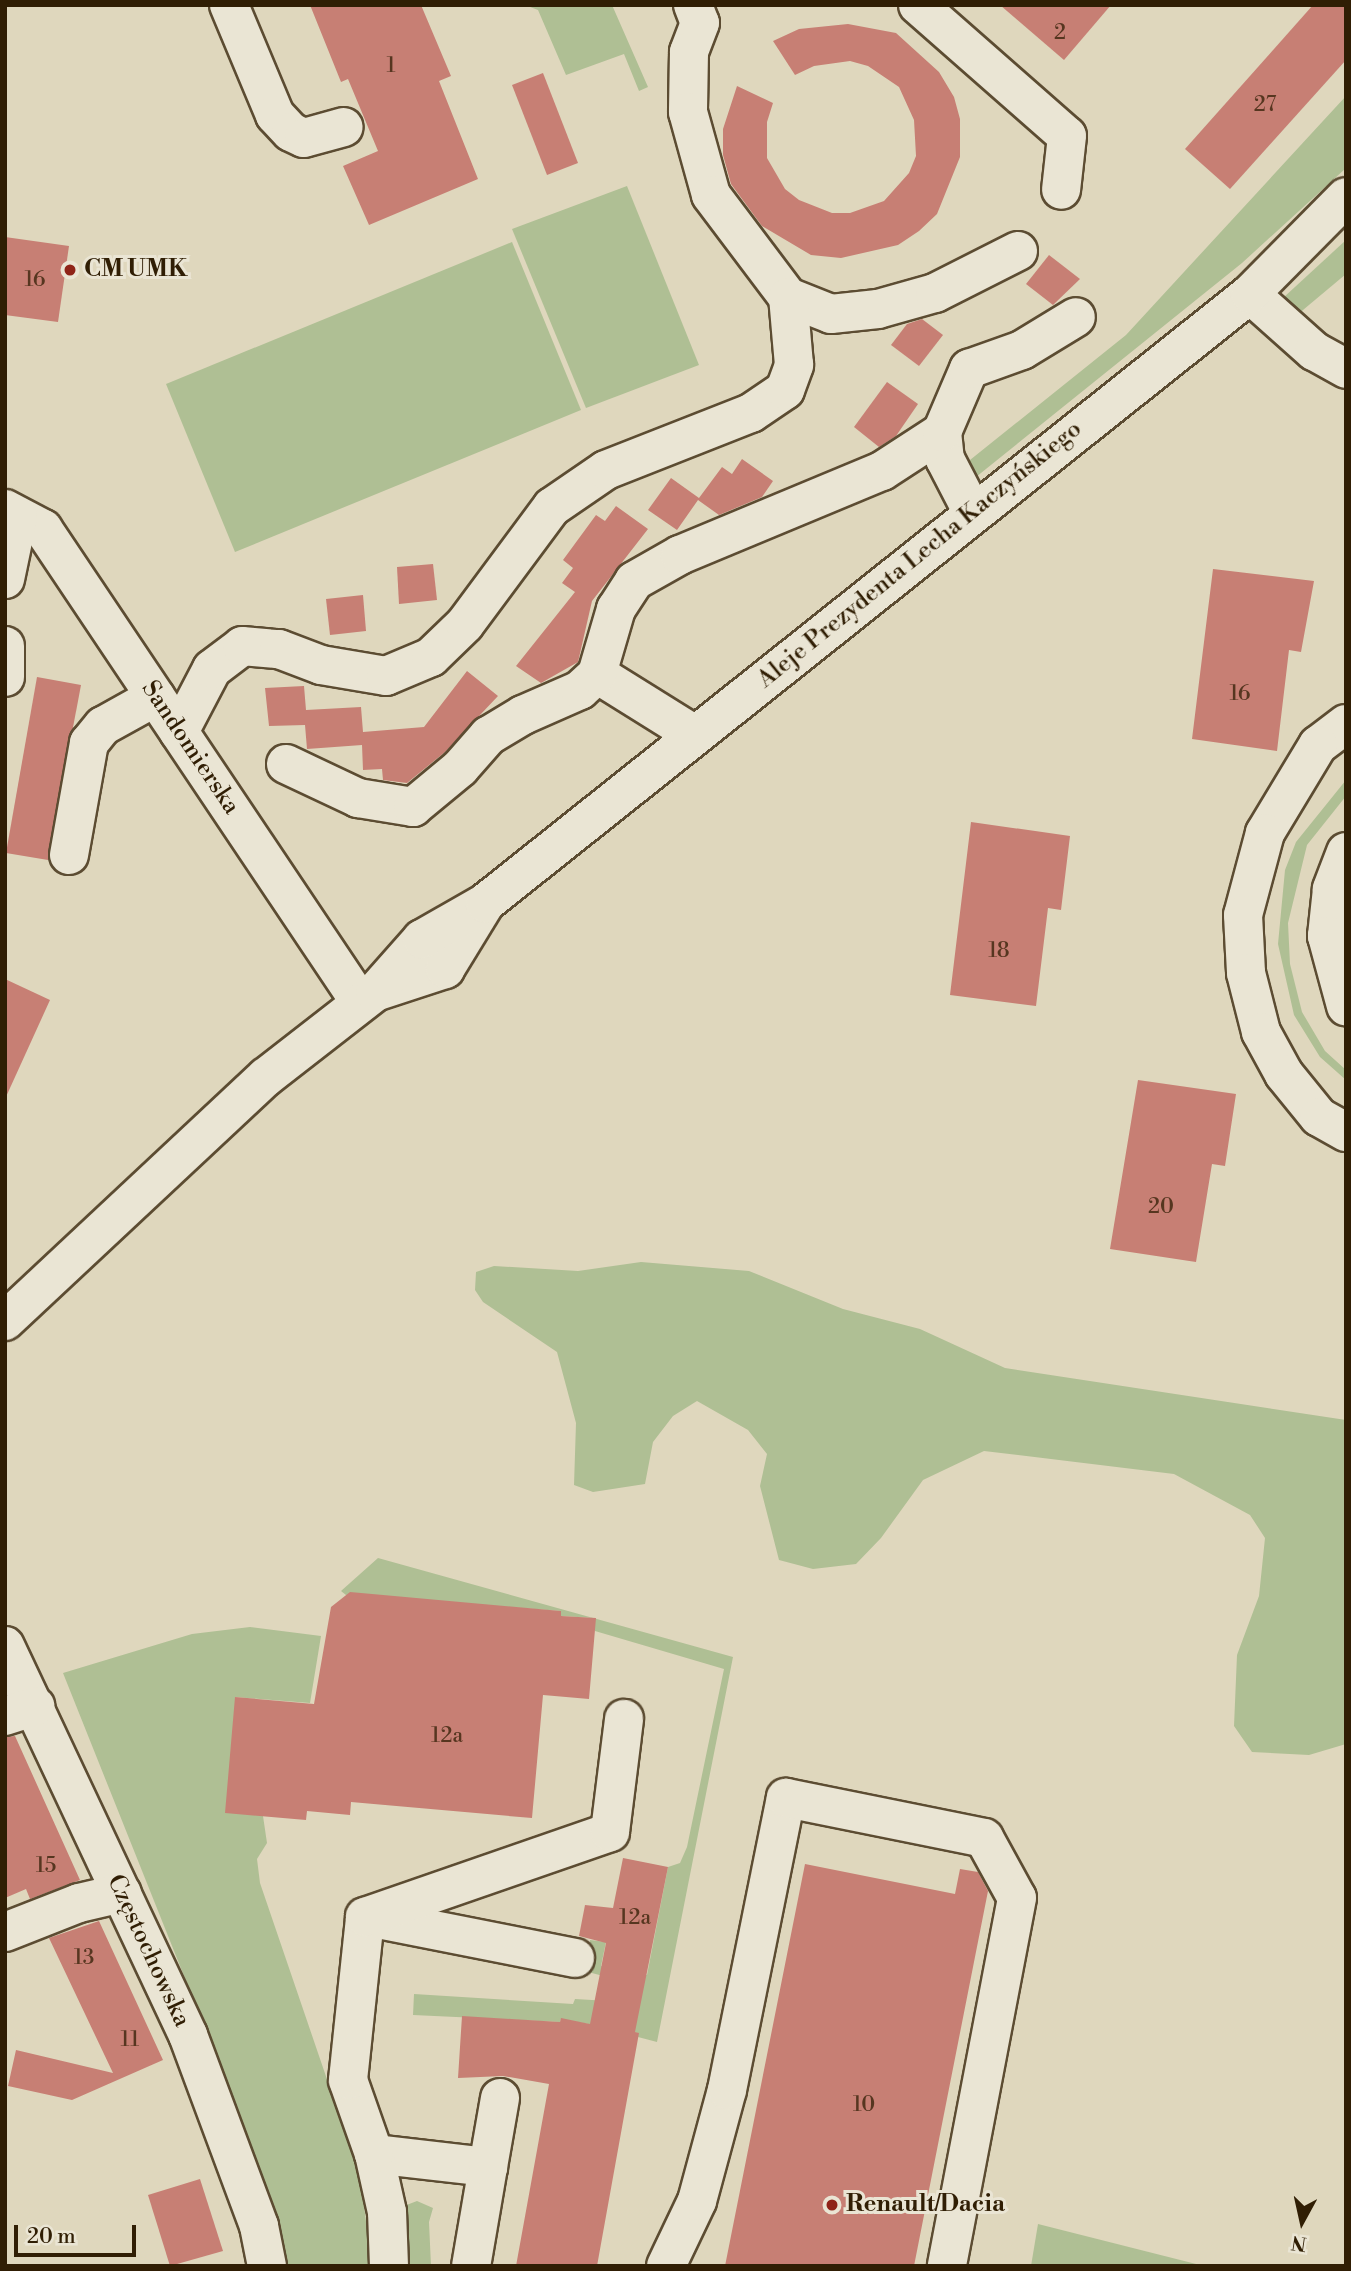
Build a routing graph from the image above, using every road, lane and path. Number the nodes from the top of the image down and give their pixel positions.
1 (229, 5) edge
2 (693, 5) edge
3 (918, 5) edge
4 (344, 127) dead end
5 (1061, 190) dead end
6 (1346, 197) edge
7 (1018, 251) dead end
8 (1250, 294) junction
9 (788, 297) junction
10 (1076, 317) dead end
11 (1346, 369) edge
12 (942, 432) junction
13 (12, 513) edge
14 (973, 513) junction
15 (5, 579) edge
16 (5, 646) edge
17 (597, 674) junction
18 (5, 677) edge
19 (155, 696) junction
20 (1346, 724) edge
21 (179, 732) junction
22 (695, 735) junction
23 (286, 764) dead end
24 (1346, 852) edge
25 (69, 855) dead end
26 (1336, 937) edge
27 (368, 997) junction
28 (1346, 1006) edge
29 (1346, 1132) edge
30 (5, 1321) edge
31 (5, 1646) edge
32 (20, 1711) edge
33 (624, 1719) dead end
34 (122, 1893) junction
35 (365, 1917) junction
36 (5, 1932) edge
37 (575, 1958) dead end
38 (500, 2098) dead end
39 (374, 2154) junction
40 (488, 2167) junction
41 (267, 2266) edge
42 (389, 2266) edge
43 (471, 2266) edge
44 (666, 2266) edge
45 (947, 2266) edge

1 - 4 street
2 - 9 street
3 - 5 street
6 - 8 street, Aleje Prezydenta Lecha Kaczyńskiego
7 - 9 street
8 - 11 street
8 - 14 street, Aleje Prezydenta Lecha Kaczyńskiego
9 - 21 street
10 - 12 street
12 - 14 street
12 - 17 street
13 - 15 street
13 - 19 street, Sandomierska
14 - 22 street, Aleje Prezydenta Lecha Kaczyńskiego
16 - 18 street
17 - 22 street
17 - 23 street
19 - 21 street, Sandomierska
19 - 25 street
20 - 29 street
21 - 27 street, Sandomierska
22 - 27 street, Aleje Prezydenta Lecha Kaczyńskiego
24 - 26 street
26 - 28 street
27 - 30 street, Aleje Prezydenta Lecha Kaczyńskiego
31 - 32 street, Częstochowska
32 - 34 street, Częstochowska
33 - 35 street
34 - 36 street
34 - 41 street, Częstochowska
35 - 37 street
35 - 39 street
38 - 40 street
39 - 40 street
39 - 42 street
40 - 43 street
44 - 45 street

